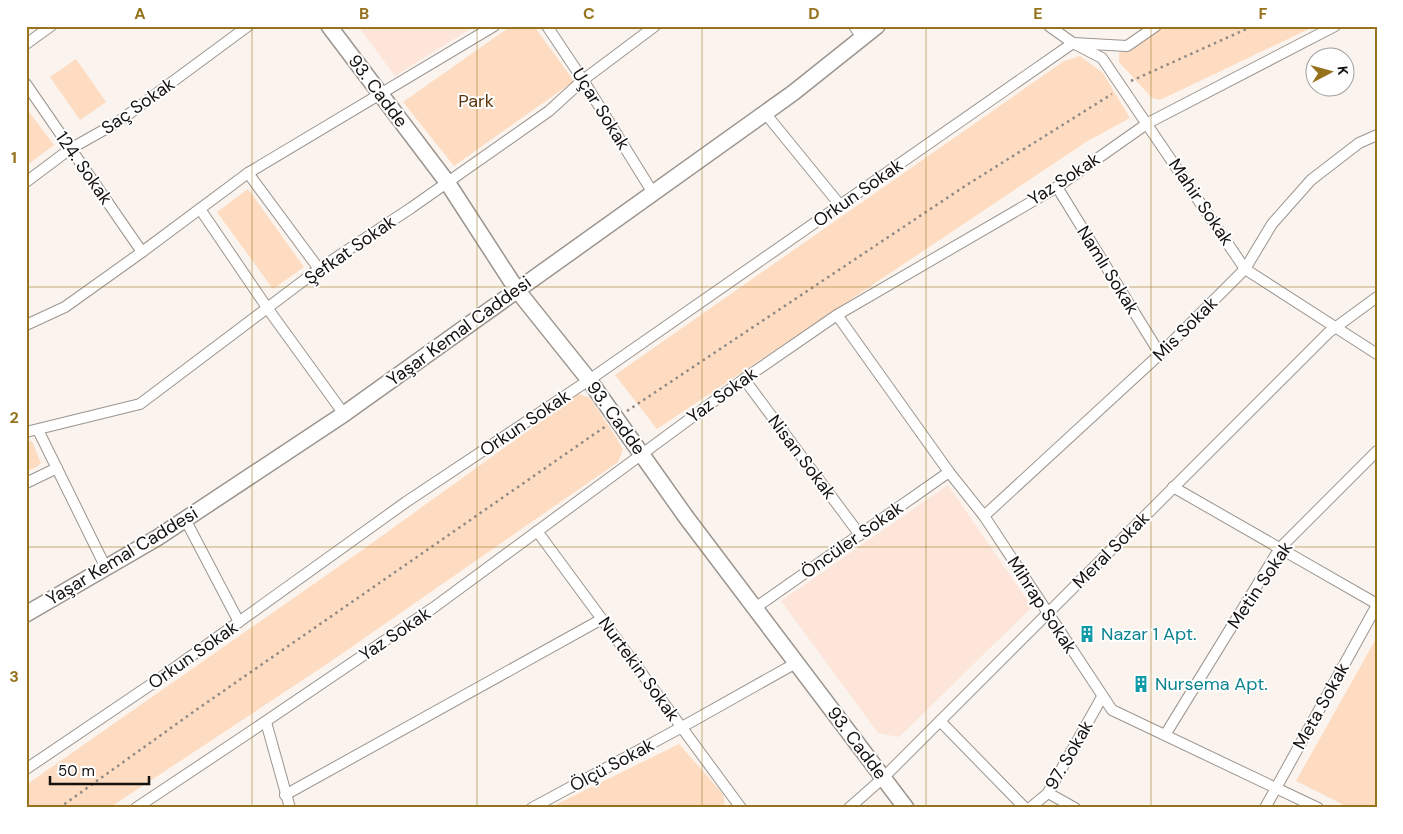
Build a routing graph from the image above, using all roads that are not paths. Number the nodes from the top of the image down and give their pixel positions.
1 (51, 26) edge
2 (248, 26) edge
3 (330, 26) edge
4 (494, 26) edge
5 (547, 26) edge
6 (654, 26) edge
7 (876, 26) edge
8 (1049, 26) edge
9 (1156, 26) edge
10 (1335, 26) edge
11 (858, 32) edge
12 (1073, 43) junction
13 (26, 44) edge
14 (583, 80) junction
15 (26, 84) edge
16 (380, 94) junction
17 (765, 113) junction
18 (1148, 123) junction
19 (1377, 135) edge
20 (70, 149) junction
21 (248, 173) junction
22 (26, 182) edge
23 (447, 182) junction
24 (1057, 187) junction
25 (653, 193) junction
26 (840, 205) junction
27 (200, 209) junction
28 (142, 252) junction
29 (319, 269) junction
30 (1246, 269) junction
31 (517, 290) junction
32 (1377, 297) edge
33 (268, 309) junction
34 (837, 315) junction
35 (26, 325) edge
36 (1335, 328) junction
37 (1160, 354) junction
38 (1377, 354) edge
39 (744, 379) junction
40 (589, 380) junction
41 (344, 414) junction
42 (38, 430) junction
43 (26, 432) edge
44 (641, 454) junction
45 (1374, 458) edge
46 (56, 468) junction
47 (949, 472) junction
48 (26, 482) edge
49 (1173, 487) junction
50 (984, 516) junction
51 (185, 519) junction
52 (537, 531) junction
53 (860, 534) junction
54 (1280, 548) junction
55 (106, 568) junction
56 (1377, 604) edge
57 (755, 608) junction
58 (1048, 613) junction
59 (26, 614) edge
60 (602, 619) junction
61 (239, 622) junction
62 (796, 663) junction
63 (1102, 697) junction
64 (940, 721) junction
65 (266, 722) junction
66 (682, 727) junction
67 (1166, 735) junction
68 (26, 769) edge
69 (883, 778) junction
70 (1276, 787) junction
71 (1048, 794) junction
72 (285, 795) junction
73 (136, 808) edge
74 (290, 808) edge
75 (532, 808) edge
76 (741, 808) edge
77 (849, 808) edge
78 (906, 808) edge
79 (1025, 808) edge
80 (1030, 808) edge
81 (1075, 808) edge
82 (1264, 808) edge
83 (1318, 808) edge

1 - 13 street
2 - 20 street, Saç Sokak
3 - 16 street, 93. Cadde
4 - 16 street
5 - 14 street, Uçar Sokak
6 - 14 street, Şefkat Sokak
7 - 11 street, Yaşar Kemal Caddesi
8 - 12 street, Mahir Sokak
9 - 12 street
10 - 18 street, Yaz Sokak
11 - 17 street, Yaşar Kemal Caddesi
12 - 18 street, Mahir Sokak
12 - 26 street, Orkun Sokak
14 - 23 street, Şefkat Sokak
14 - 25 street, Uçar Sokak
15 - 20 street, 124. Sokak
16 - 21 street
16 - 23 street, 93. Cadde
17 - 25 street, Yaşar Kemal Caddesi
17 - 26 street
18 - 24 street, Yaz Sokak
18 - 30 street, Mahir Sokak
19 - 30 street, Mis Sokak
20 - 22 street, Saç Sokak
20 - 28 street, 124. Sokak
21 - 27 street
21 - 29 street
23 - 29 street, Şefkat Sokak
23 - 31 street, 93. Cadde
24 - 34 street, Yaz Sokak
24 - 37 street, Namlı Sokak
25 - 31 street, Yaşar Kemal Caddesi
26 - 40 street, Orkun Sokak
27 - 28 street
27 - 33 street
28 - 35 street
29 - 33 street, Şefkat Sokak
30 - 36 street, Mahir Sokak
30 - 37 street, Mis Sokak
31 - 40 street, 93. Cadde
31 - 41 street, Yaşar Kemal Caddesi
32 - 36 street, Meral Sokak
33 - 41 street
33 - 42 street, Şefkat Sokak
34 - 39 street, Yaz Sokak
34 - 47 street, Mihrap Sokak
36 - 38 street, Mahir Sokak
36 - 49 street, Meral Sokak
37 - 50 street, Mis Sokak
39 - 44 street, Yaz Sokak
39 - 53 street, Nisan Sokak
40 - 44 street, 93. Cadde
40 - 61 street, Orkun Sokak
41 - 51 street, Yaşar Kemal Caddesi
42 - 43 street, Şefkat Sokak
42 - 46 street
44 - 52 street, Yaz Sokak
44 - 57 street, 93. Cadde
45 - 54 street, Metin Sokak
46 - 48 street
46 - 55 street
47 - 50 street, Mihrap Sokak
47 - 53 street, Öncüler Sokak
49 - 54 street
49 - 58 street, Meral Sokak
50 - 58 street, Mihrap Sokak
51 - 55 street, Yaşar Kemal Caddesi
51 - 61 street
52 - 60 street, Nurtekin Sokak
52 - 65 street, Yaz Sokak
53 - 57 street, Öncüler Sokak
54 - 56 street
54 - 67 street, Metin Sokak
55 - 59 street, Yaşar Kemal Caddesi
56 - 70 street, Meta Sokak
57 - 62 street, 93. Cadde
58 - 63 street, Mihrap Sokak
58 - 64 street, Meral Sokak
60 - 66 street, Nurtekin Sokak
60 - 72 street
61 - 68 street, Orkun Sokak
62 - 66 street, Ölçü Sokak
62 - 69 street, 93. Cadde
63 - 67 street, Mihrap Sokak
63 - 71 street, 97. Sokak
64 - 69 street, Meral Sokak
64 - 79 street
65 - 72 street
65 - 73 street, Yaz Sokak
66 - 75 street, Ölçü Sokak
66 - 76 street, Nurtekin Sokak
67 - 70 street, Mihrap Sokak
69 - 77 street, Meral Sokak
69 - 78 street, 93. Cadde
70 - 82 street, Meta Sokak
70 - 83 street, Mihrap Sokak
71 - 80 street, 97. Sokak
71 - 81 street
72 - 74 street

